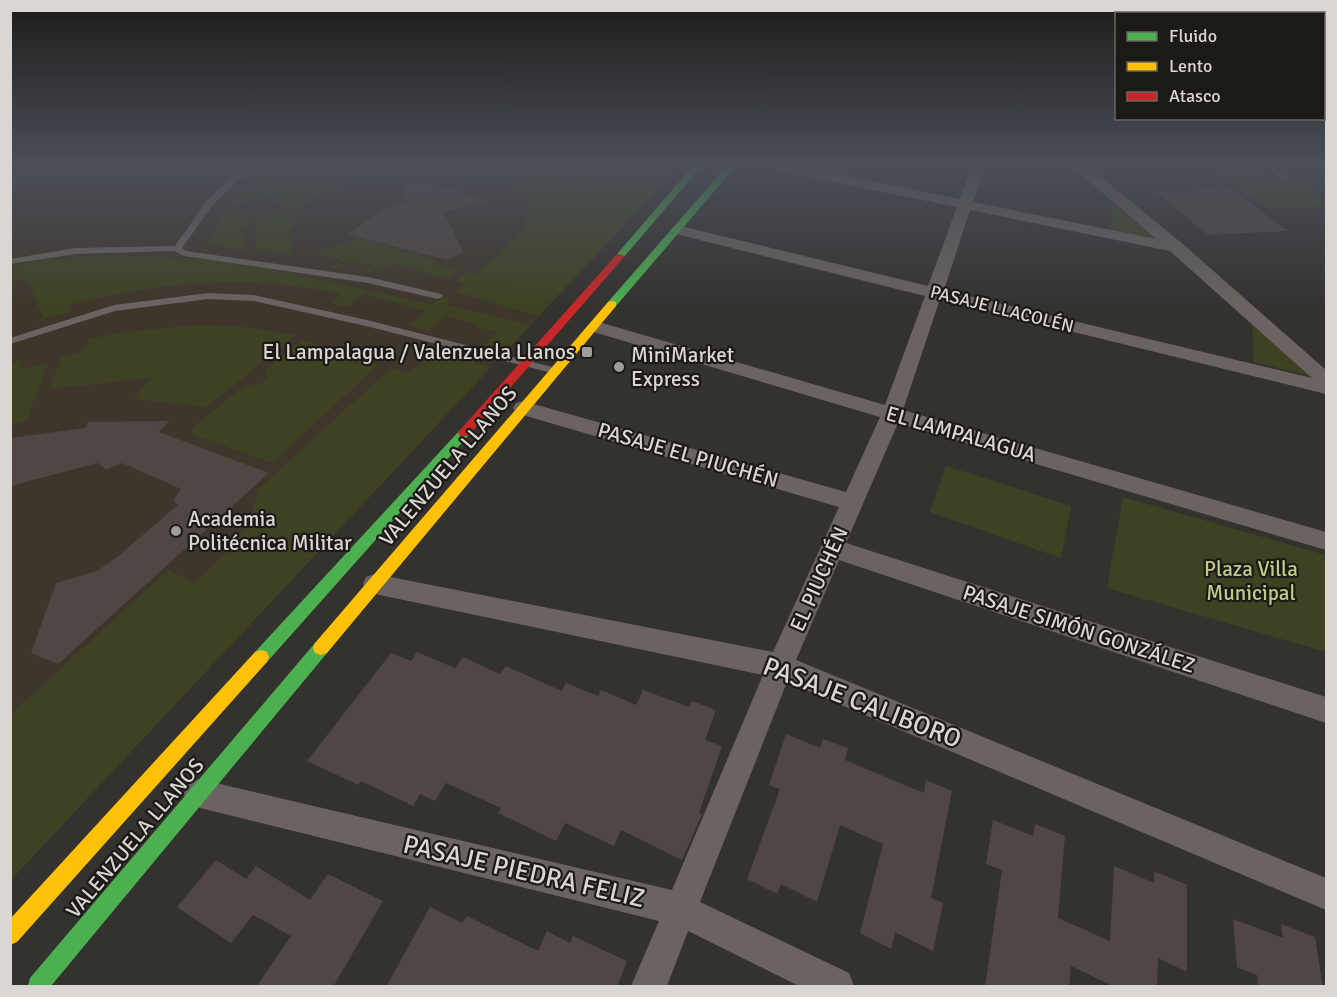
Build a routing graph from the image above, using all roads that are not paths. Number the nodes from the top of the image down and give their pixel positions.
1 (200, 214) edge
2 (657, 214) edge
3 (691, 214) edge
4 (962, 214) edge
5 (1007, 214) edge
6 (1138, 214) edge
7 (677, 230) junction
8 (176, 248) junction
9 (1178, 248) junction
10 (10, 262) edge
11 (934, 292) junction
12 (438, 296) dead end
13 (596, 327) junction
14 (10, 340) edge
15 (527, 363) junction
16 (556, 371) junction
17 (1326, 380) edge
18 (1326, 388) edge
19 (524, 408) junction
20 (892, 414) junction
21 (852, 502) junction
22 (1326, 541) edge
23 (832, 548) junction
24 (375, 584) junction
25 (780, 666) junction
26 (1326, 710) edge
27 (199, 795) junction
28 (1326, 894) edge
29 (679, 909) junction
30 (10, 935) edge
31 (38, 987) edge
32 (649, 987) edge
33 (836, 987) edge

1 - 8 lane
2 - 15 main road, VALENZUELA LLANOS
3 - 7 main road, VALENZUELA LLANOS
4 - 11 street, EL PIUCHÉN
5 - 9 street
6 - 9 street
7 - 11 street, PASAJE LLACOLÉN
7 - 13 main road, VALENZUELA LLANOS
8 - 10 lane
8 - 12 lane
9 - 17 street
11 - 18 street, PASAJE LLACOLÉN
11 - 20 street, EL PIUCHÉN
13 - 16 main road, VALENZUELA LLANOS
13 - 20 street, EL LAMPALAGUA
14 - 15 lane
15 - 16 lane
15 - 30 main road, VALENZUELA LLANOS
16 - 19 main road, VALENZUELA LLANOS
19 - 21 street, PASAJE EL PIUCHÉN
19 - 24 main road, VALENZUELA LLANOS
20 - 21 street, EL PIUCHÉN
20 - 22 street, EL LAMPALAGUA
21 - 23 street, EL PIUCHÉN
23 - 25 street, EL PIUCHÉN
23 - 26 street, PASAJE SIMÓN GONZÁLEZ
24 - 25 street, PASAJE CALIBORO
24 - 27 main road, VALENZUELA LLANOS
25 - 28 street, PASAJE CALIBORO
25 - 29 street, EL PIUCHÉN
27 - 29 street, PASAJE PIEDRA FELIZ
27 - 31 main road, VALENZUELA LLANOS
29 - 32 street, EL PIUCHÉN
29 - 33 street, PASAJE PIEDRA FELIZ

